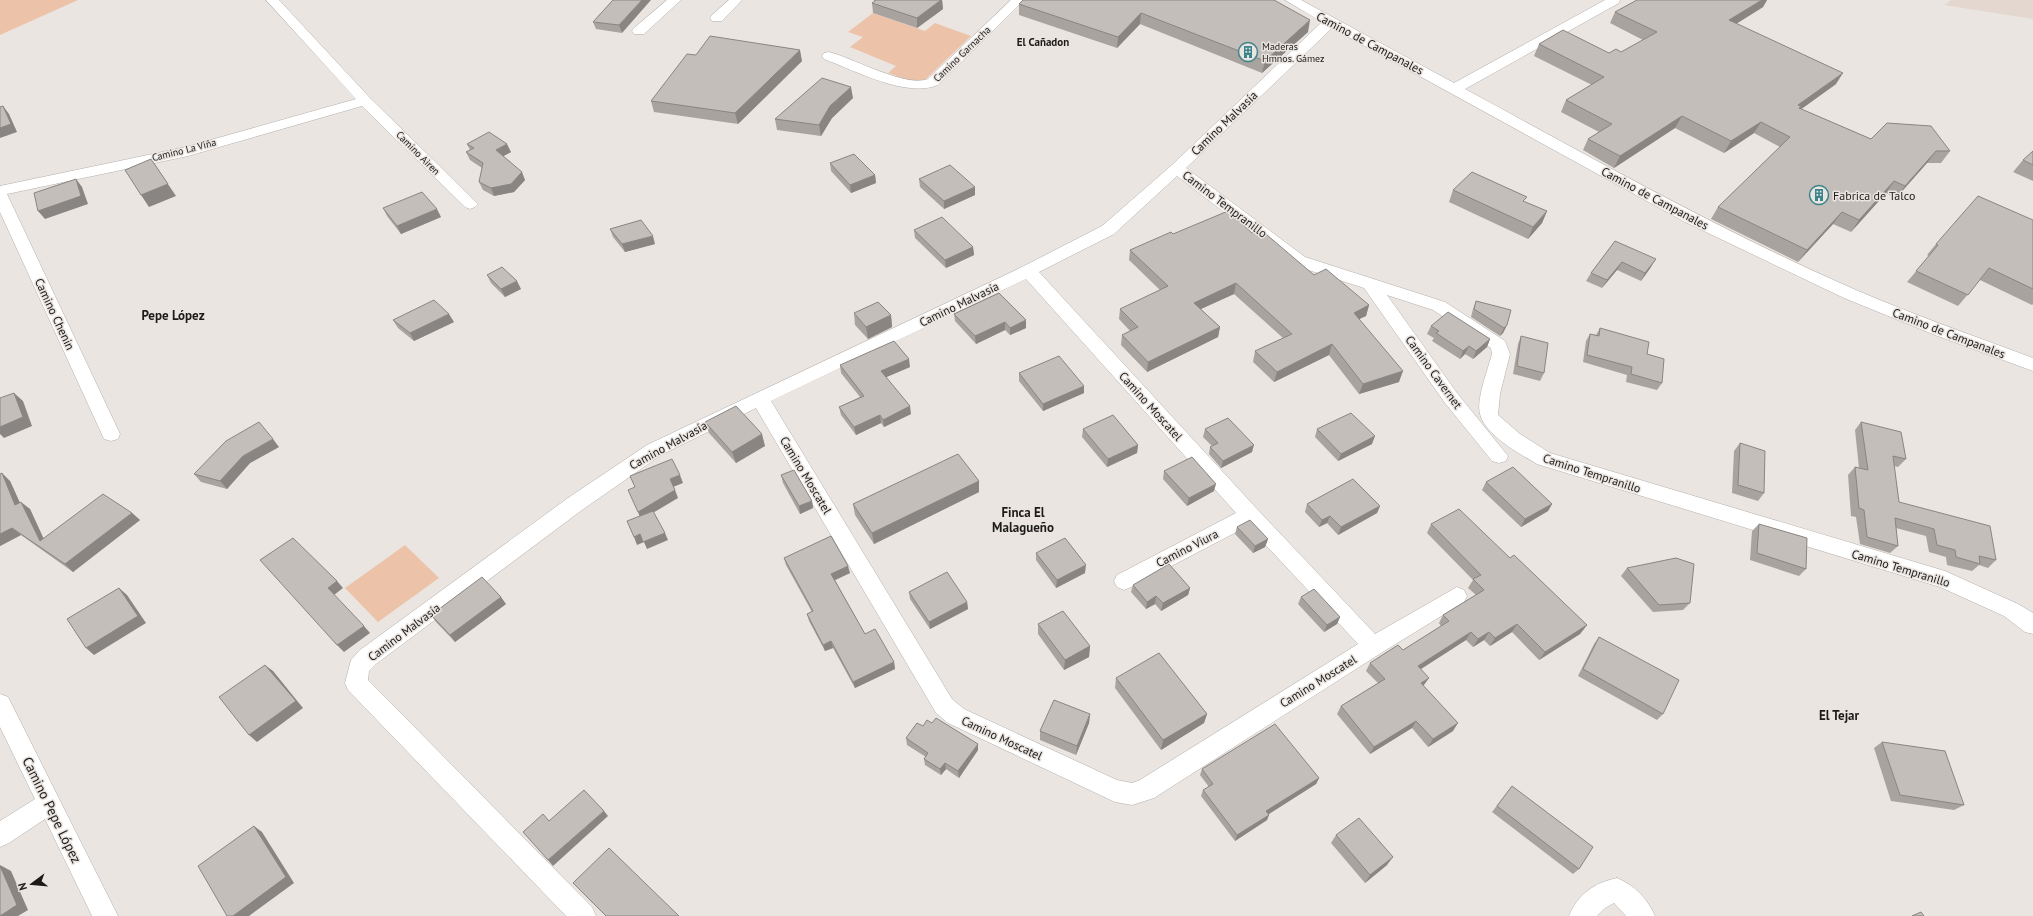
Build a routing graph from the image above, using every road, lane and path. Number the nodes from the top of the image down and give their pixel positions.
1 (272, 0) edge
2 (675, 0) edge
3 (736, 0) edge
4 (1018, 0) edge
5 (1291, 0) edge
6 (1614, 0) edge
7 (717, 18) dead end
8 (1330, 22) junction
9 (639, 31) dead end
10 (829, 56) dead end
11 (1454, 89) junction
12 (365, 101) junction
13 (1177, 168) junction
14 (0, 191) edge
15 (0, 195) edge
16 (470, 204) dead end
17 (1028, 271) junction
18 (1371, 285) junction
19 (2033, 365) edge
20 (760, 398) junction
21 (111, 434) dead end
22 (1499, 456) dead end
23 (1250, 515) junction
24 (1124, 581) dead end
25 (1457, 596) dead end
26 (2033, 625) edge
27 (1373, 646) junction
28 (0, 704) edge
29 (49, 803) junction
30 (0, 835) edge
31 (105, 916) edge
32 (583, 916) edge
33 (1582, 916) edge
34 (1642, 916) edge

1 - 12 street, Camino Airen
2 - 9 street
3 - 7 street
4 - 10 street, Camino Garnacha
5 - 8 street, Camino de Campanales
6 - 11 street
8 - 11 street, Camino de Campanales
8 - 13 street, Camino Malvasía
11 - 19 street, Camino de Campanales
12 - 14 street, Camino La Viña
12 - 16 street, Camino Airen
13 - 17 street, Camino Malvasía
13 - 18 street, Camino Tempranillo
15 - 21 street, Camino Chenin
17 - 20 street, Camino Malvasía
17 - 23 street, Camino Moscatel
18 - 22 street, Camino Cavernet
18 - 26 street, Camino Tempranillo
20 - 27 street, Camino Moscatel
20 - 32 street, Camino Malvasía
23 - 24 street, Camino Viura
23 - 27 street, Camino Moscatel
25 - 27 street, Camino Moscatel
28 - 29 street, Camino Pepe López
29 - 30 street
29 - 31 street, Camino Pepe López
33 - 34 street

